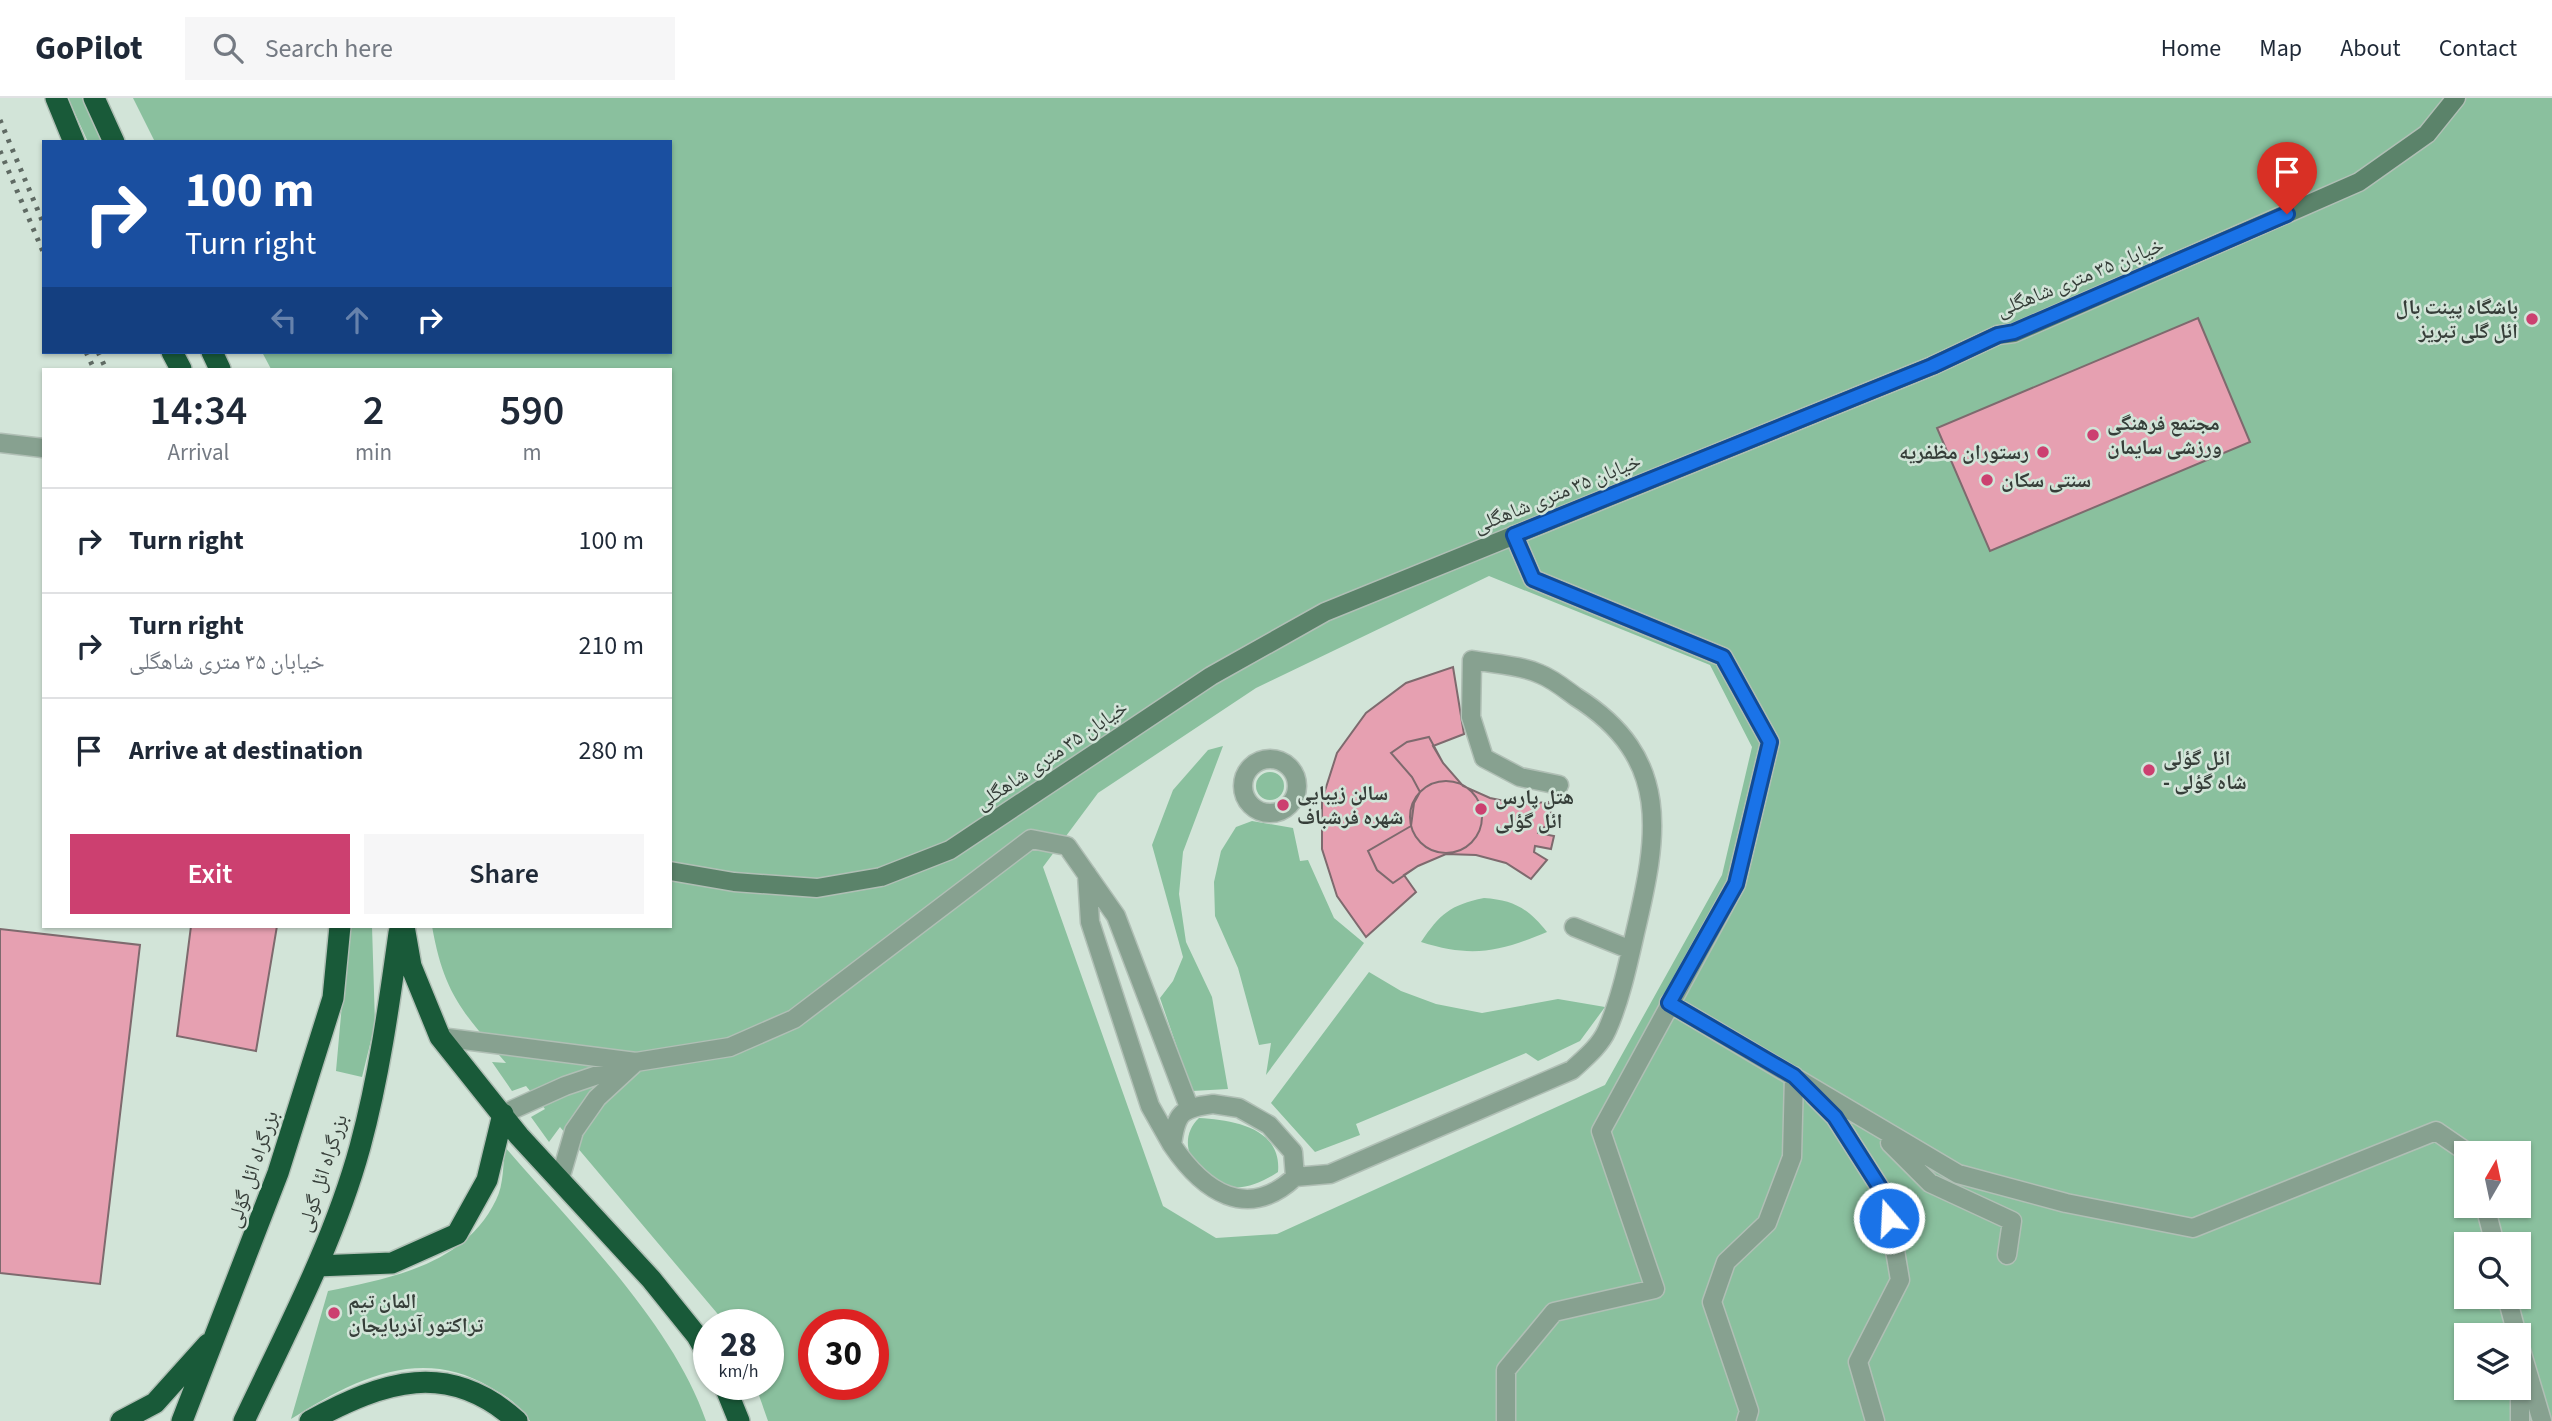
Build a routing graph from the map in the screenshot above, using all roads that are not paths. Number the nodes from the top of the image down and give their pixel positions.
1 (56, 98) edge
2 (94, 98) edge
3 (2456, 98) edge
4 (73, 140) edge
5 (113, 140) edge
6 (0, 443) edge
7 (42, 448) edge
8 (1514, 535) junction
9 (1559, 785) dead end
10 (672, 871) edge
11 (1087, 874) junction
12 (340, 928) edge
13 (402, 928) edge
14 (402, 928) edge
15 (1574, 928) dead end
16 (1632, 950) junction
17 (1669, 1003) junction
18 (440, 1037) junction
19 (636, 1062) junction
20 (1794, 1076) junction
21 (1189, 1107) junction
22 (503, 1114) junction
23 (1859, 1115) junction
24 (2454, 1143) edge
25 (1172, 1145) junction
26 (1295, 1177) junction
27 (560, 1179) junction
28 (2007, 1255) dead end
29 (317, 1266) junction
30 (693, 1331) edge
31 (219, 1332) junction
32 (2531, 1384) edge
33 (730, 1400) edge
34 (2520, 1400) edge
35 (121, 1421) edge
36 (182, 1421) edge
37 (244, 1421) edge
38 (310, 1421) edge
39 (517, 1421) edge
40 (739, 1421) edge
41 (1506, 1421) edge
42 (1746, 1421) edge
43 (1875, 1421) edge
44 (2521, 1421) edge
45 (2542, 1421) edge

1 - 4 highway
2 - 5 highway
3 - 8 street, خیابان ۳۵ متری شاهگلی
6 - 7 street
8 - 10 street, خیابان ۳۵ متری شاهگلی
8 - 17 street
9 - 16 street
11 - 19 street
11 - 21 street
11 - 25 street
12 - 31 highway, بزرگراه ائل گؤلی
13 - 18 highway
14 - 29 highway, بزرگراه ائل گولی
15 - 16 street
16 - 26 street
17 - 20 street
17 - 41 street
18 - 19 street
18 - 22 highway
19 - 22 street
19 - 27 street
20 - 23 street
20 - 42 street
20 - 43 street
21 - 25 street
21 - 26 street
22 - 27 highway
22 - 29 highway
23 - 24 street
23 - 28 street
25 - 26 street
27 - 30 highway
29 - 37 highway, بزرگراه ائل گولی
31 - 35 highway
31 - 36 highway, بزرگراه ائل گؤلی
32 - 45 street
33 - 40 highway
34 - 44 street
38 - 39 highway

